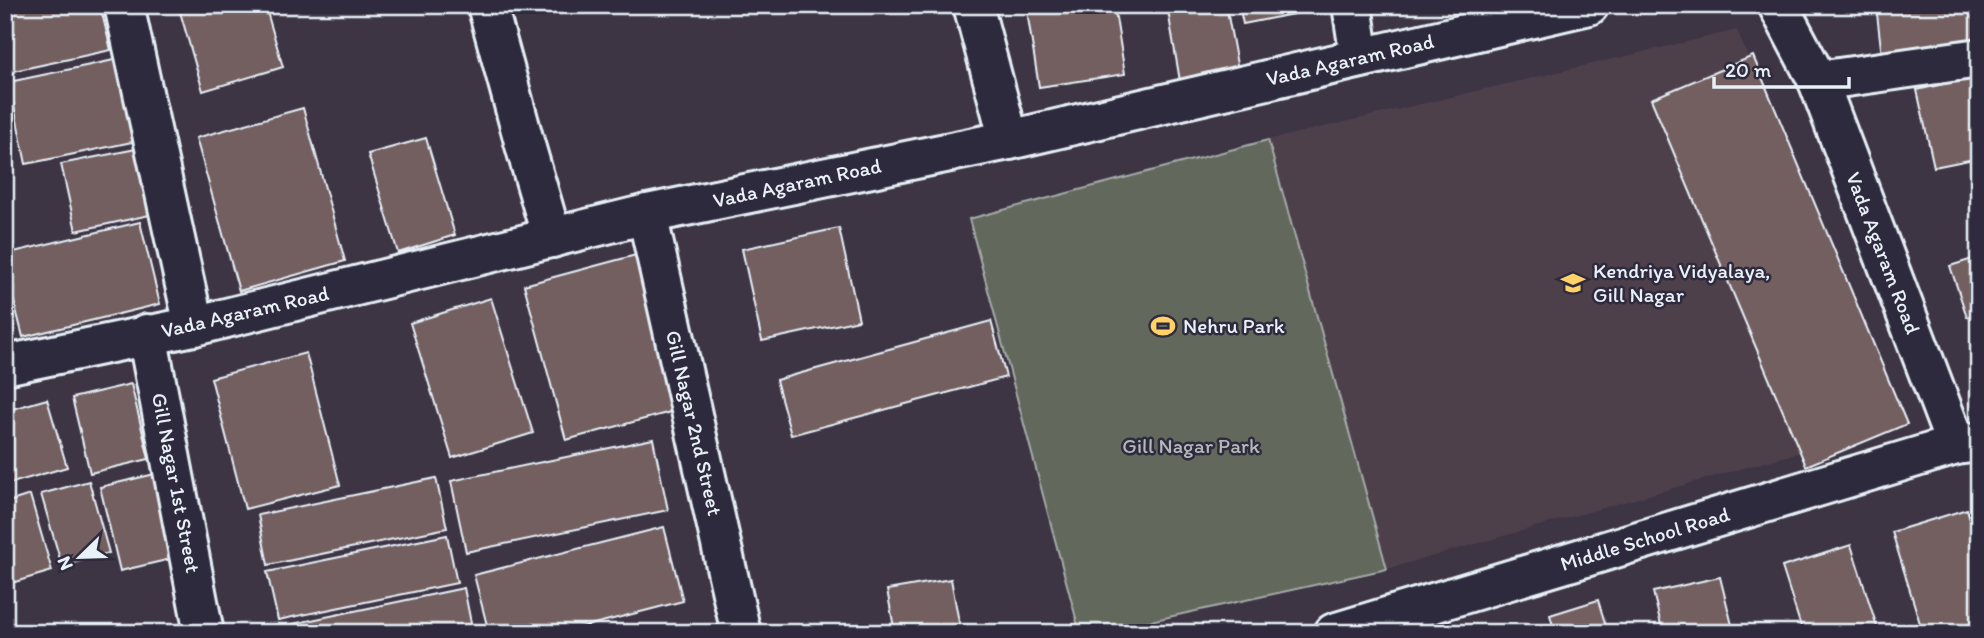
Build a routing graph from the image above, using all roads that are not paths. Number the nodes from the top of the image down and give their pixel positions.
1 (124, 5) edge
2 (487, 5) edge
3 (974, 5) edge
4 (1352, 5) edge
5 (1589, 5) edge
6 (1778, 5) edge
7 (1522, 13) edge
8 (1360, 58) junction
9 (1979, 58) edge
10 (1818, 81) junction
11 (1009, 139) junction
12 (647, 214) junction
13 (552, 238) junction
14 (194, 326) junction
15 (148, 334) junction
16 (5, 365) edge
17 (1967, 444) edge
18 (204, 633) edge
19 (741, 633) edge
20 (1335, 633) edge

1 - 14 street
2 - 13 street
3 - 11 street
4 - 8 street
5 - 7 street, Vada Agaram Road
6 - 10 street, Vada Agaram Road
7 - 8 street, Vada Agaram Road
8 - 11 street, Vada Agaram Road
9 - 10 street
10 - 17 street, Vada Agaram Road
11 - 12 street, Vada Agaram Road
12 - 13 street, Vada Agaram Road
12 - 19 street, Gill Nagar 2nd Street
13 - 14 street, Vada Agaram Road
14 - 15 street, Vada Agaram Road
15 - 16 street, Vada Agaram Road
15 - 18 street, Gill Nagar 1st Street
17 - 20 street, Middle School Road

